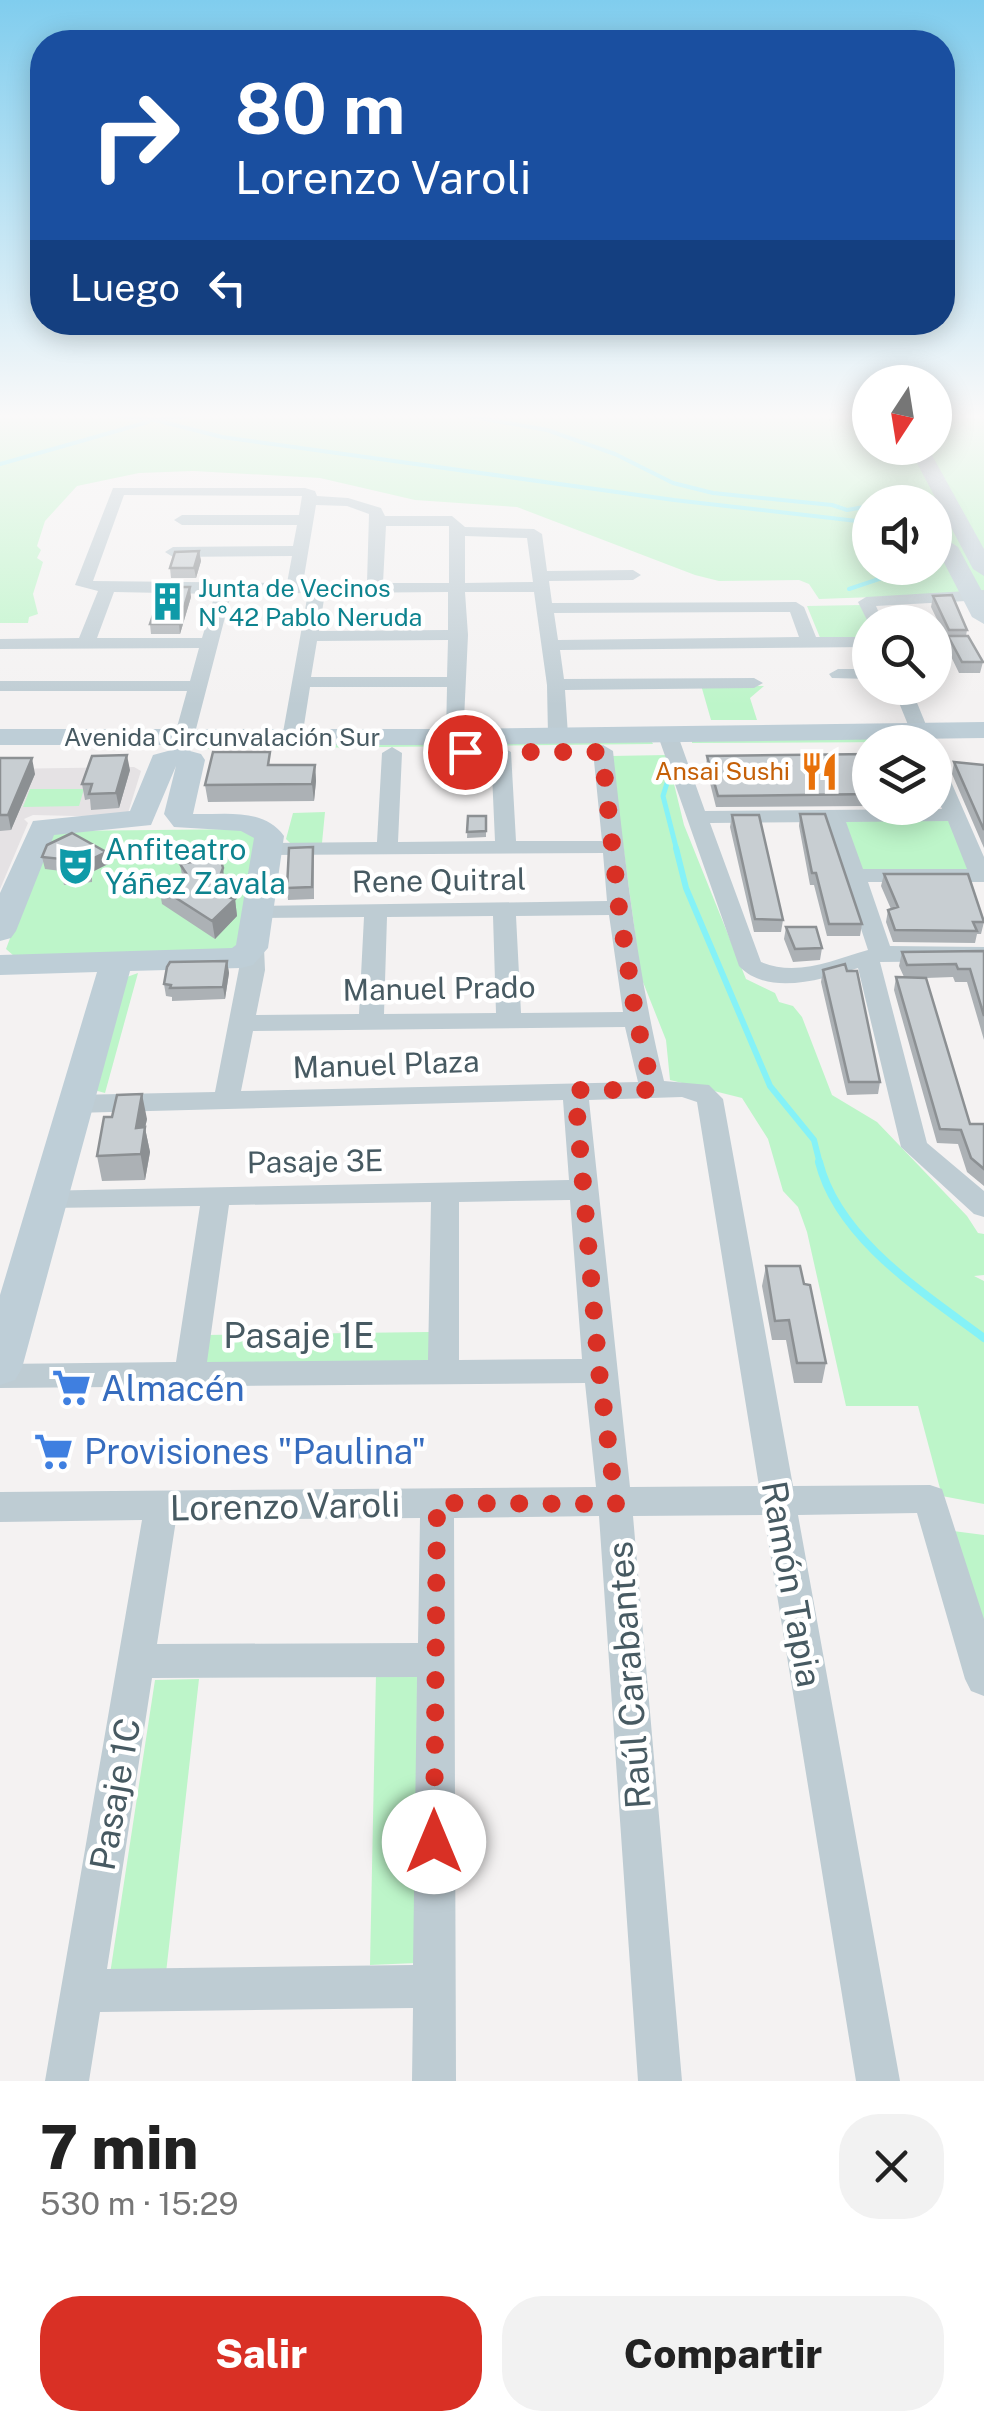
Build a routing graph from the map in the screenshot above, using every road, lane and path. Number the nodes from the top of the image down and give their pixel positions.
1 (111, 511) edge
2 (185, 511) edge
3 (306, 511) edge
4 (376, 511) edge
5 (947, 511) edge
6 (182, 520) junction
7 (305, 520) junction
8 (378, 521) junction
9 (455, 526) junction
10 (300, 551) junction
11 (172, 552) junction
12 (952, 553) edge
13 (984, 569) edge
14 (633, 575) dead end
15 (541, 581) junction
16 (458, 588) junction
17 (108, 589) junction
18 (160, 589) junction
19 (224, 589) junction
20 (294, 589) junction
21 (317, 589) junction
22 (375, 589) junction
23 (980, 602) edge
24 (867, 605) edge
25 (544, 608) junction
26 (458, 635) junction
27 (311, 636) junction
28 (852, 642) edge
29 (212, 643) junction
30 (810, 643) junction
31 (0, 644) edge
32 (86, 644) junction
33 (550, 645) junction
34 (838, 674) dead end
35 (852, 674) edge
36 (302, 682) junction
37 (456, 682) junction
38 (754, 683) dead end
39 (556, 685) junction
40 (0, 686) edge
41 (200, 686) junction
42 (984, 730) edge
43 (558, 735) junction
44 (952, 736) edge
45 (0, 737) edge
46 (456, 737) junction
47 (292, 738) junction
48 (852, 741) edge
49 (669, 742) junction
50 (952, 745) edge
51 (181, 749) junction
52 (852, 749) edge
53 (984, 749) edge
54 (501, 752) junction
55 (602, 752) junction
56 (392, 753) junction
57 (0, 755) edge
58 (952, 807) edge
59 (834, 816) junction
60 (956, 816) junction
61 (695, 817) junction
62 (387, 848) junction
63 (506, 848) junction
64 (612, 848) junction
65 (268, 850) junction
66 (982, 875) edge
67 (855, 876) junction
68 (6, 899) edge
69 (619, 908) junction
70 (504, 910) junction
71 (376, 911) junction
72 (260, 912) junction
73 (0, 932) edge
74 (246, 953) junction
75 (984, 954) edge
76 (875, 957) junction
77 (116, 962) junction
78 (0, 965) edge
79 (636, 1018) junction
80 (509, 1020) junction
81 (243, 1022) junction
82 (372, 1022) junction
83 (575, 1090) junction
84 (653, 1090) junction
85 (700, 1090) joint
86 (226, 1102) junction
87 (74, 1104) junction
88 (584, 1190) junction
89 (445, 1192) junction
90 (216, 1196) junction
91 (47, 1198) junction
92 (983, 1207) edge
93 (12, 1278) edge
94 (0, 1368) edge
95 (599, 1371) junction
96 (442, 1372) junction
97 (190, 1373) junction
98 (0, 1376) edge
99 (778, 1500) junction
100 (437, 1503) junction
101 (616, 1504) junction
102 (0, 1507) edge
103 (161, 1508) junction
104 (137, 1660) junction
105 (435, 1660) junction
106 (984, 1679) edge
107 (434, 1986) junction
108 (82, 1991) junction
109 (67, 2081) edge
110 (434, 2081) edge
111 (660, 2081) edge
112 (878, 2081) edge

1 - 17 street
2 - 6 street
3 - 7 street
4 - 8 street
5 - 13 main road
6 - 7 street
6 - 11 street
7 - 10 street
8 - 9 street
8 - 22 street
9 - 15 street
9 - 16 street
10 - 11 street
10 - 20 street
11 - 18 street
12 - 23 main road
14 - 15 street
15 - 16 street
15 - 25 street
16 - 22 street
16 - 26 street
17 - 18 street
17 - 32 street
18 - 19 street
19 - 20 street
19 - 29 street
20 - 21 street
21 - 22 street
21 - 27 street
23 - 24 street
25 - 30 street
25 - 33 street
26 - 27 street
26 - 37 street
27 - 36 street
28 - 30 street
29 - 32 street
29 - 41 street
30 - 33 street
31 - 32 street
33 - 39 street
34 - 35 street
36 - 37 street
36 - 47 street
37 - 46 street
38 - 39 street
39 - 43 street
40 - 41 street
41 - 51 street
42 - 44 main road, Avenida Circunvalación Sur
43 - 46 main road, Avenida Circunvalación Sur
43 - 49 main road, Avenida Circunvalación Sur
45 - 51 main road, Avenida Circunvalación Sur
46 - 47 main road, Avenida Circunvalación Sur
47 - 51 main road, Avenida Circunvalación Sur
48 - 49 main road, Avenida Circunvalación Sur
49 - 52 main road, Avenida Circunvalación Sur
49 - 55 main road, Avenida Circunvalación Sur
49 - 61 street
50 - 53 main road, Avenida Circunvalación Sur
51 - 56 main road, Avenida Circunvalación Sur
51 - 57 main road, Avenida Circunvalación Sur
51 - 65 main road
51 - 68 main road
54 - 55 main road, Avenida Circunvalación Sur
54 - 56 main road, Avenida Circunvalación Sur
54 - 63 street
55 - 64 street
56 - 62 street
58 - 60 street
59 - 60 street
59 - 61 street
59 - 67 street
60 - 66 street
61 - 76 street
62 - 63 street
62 - 65 street
63 - 64 street
64 - 69 street
65 - 72 main road
66 - 67 street
67 - 76 street
68 - 73 main road
69 - 70 street, Rene Quitral
69 - 79 street
70 - 71 street, Rene Quitral
70 - 80 street
71 - 72 street, Rene Quitral
71 - 82 street
72 - 74 main road
74 - 77 main road
74 - 81 street
75 - 76 street
76 - 92 street
77 - 78 main road
77 - 87 main road
79 - 80 street, Manuel Prado
79 - 84 street
80 - 82 street, Manuel Prado
81 - 82 street, Manuel Prado
81 - 86 street
83 - 84 street, Manuel Plaza
83 - 86 street, Manuel Plaza
83 - 88 street, Raúl Carabantes
84 - 85 street, Manuel Plaza
85 - 99 street, Ramón Tapia
86 - 87 street, Manuel Plaza
87 - 91 main road
88 - 89 street, Pasaje 3E
88 - 95 street, Raúl Carabantes
89 - 90 street, Pasaje 3E
89 - 96 street
90 - 91 street, Pasaje 3E
90 - 97 street
91 - 93 main road
93 - 94 main road
95 - 96 street, Pasaje 1E
95 - 101 street, Raúl Carabantes
96 - 97 street, Pasaje 1E
97 - 98 street, Pasaje 1E
99 - 101 street, Lorenzo Varoli
99 - 106 street, Lorenzo Varoli
99 - 112 street, Ramón Tapia
100 - 101 street, Lorenzo Varoli
100 - 103 street, Lorenzo Varoli
100 - 105 street
101 - 111 street, Raúl Carabantes
102 - 103 street, Lorenzo Varoli
103 - 104 street, Pasaje 1C
104 - 105 street
104 - 108 street, Pasaje 1C
105 - 107 street
107 - 108 street
107 - 110 street
108 - 109 street, Pasaje 1C

